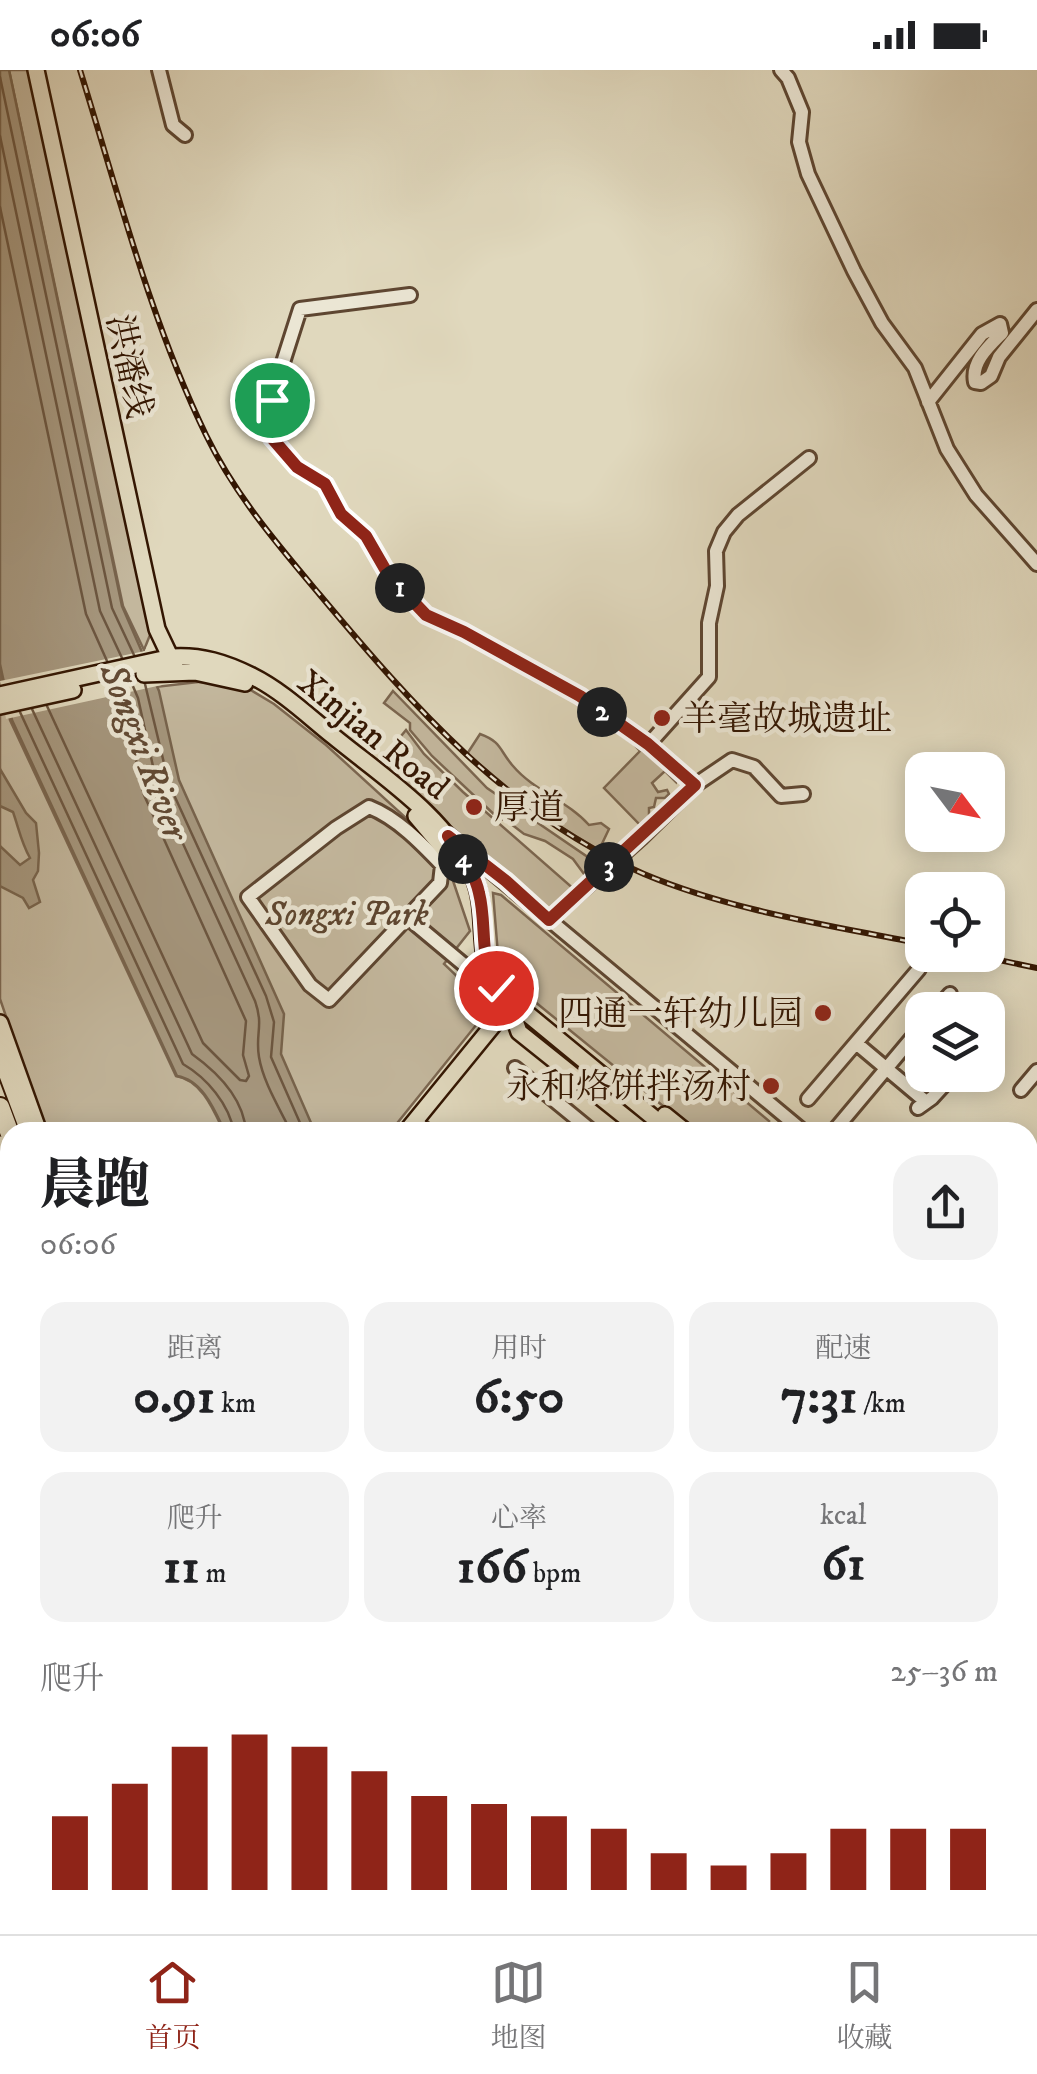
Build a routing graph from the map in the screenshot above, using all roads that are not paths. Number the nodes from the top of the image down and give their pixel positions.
1 (36, 70) edge
2 (159, 70) edge
3 (781, 70) edge
4 (179, 128) dead end
5 (410, 295) dead end
6 (1037, 310) edge
7 (928, 402) junction
8 (809, 458) dead end
9 (1037, 564) edge
10 (174, 664) junction
11 (156, 667) junction
12 (0, 695) edge
13 (0, 706) edge
14 (648, 744) junction
15 (695, 785) junction
16 (803, 794) dead end
17 (448, 836) junction
18 (408, 918) junction
19 (549, 920) junction
20 (916, 972) edge
21 (481, 979) junction
22 (513, 1008) junction
23 (0, 1023) edge
24 (856, 1043) junction
25 (905, 1046) edge
26 (0, 1052) edge
27 (515, 1068) dead end
28 (886, 1068) junction
29 (1037, 1071) edge
30 (905, 1087) edge
31 (1021, 1090) dead end
32 (910, 1092) edge
33 (937, 1092) edge
34 (808, 1099) dead end
35 (26, 1122) edge
36 (35, 1122) edge
37 (425, 1122) edge
38 (581, 1122) edge
39 (632, 1122) edge
40 (658, 1122) edge
41 (674, 1122) edge
42 (792, 1122) edge
43 (841, 1122) edge

1 - 10 main road, 洪潘线
2 - 4 street
3 - 7 street
5 - 14 street
6 - 7 street
7 - 9 street
8 - 14 street
10 - 11 main road, Xinjian Road
10 - 17 main road, Xinjian Road
10 - 21 main road, Xinjian Road
11 - 12 main road, Xinjian Road
11 - 13 main road, Xinjian Road
14 - 15 street
15 - 16 street
15 - 19 street
17 - 19 street
17 - 22 main road, Xinjian Road
18 - 18 street
18 - 21 street
19 - 42 street
20 - 24 street
21 - 22 main road, Xinjian Road
22 - 37 main road
22 - 39 main road, Xinjian Road
22 - 40 main road, Xinjian Road
22 - 41 main road
23 - 36 main road
24 - 28 street
24 - 34 street
25 - 28 street
26 - 35 highway
27 - 38 street
28 - 30 street
28 - 43 street
29 - 31 street
32 - 33 street

